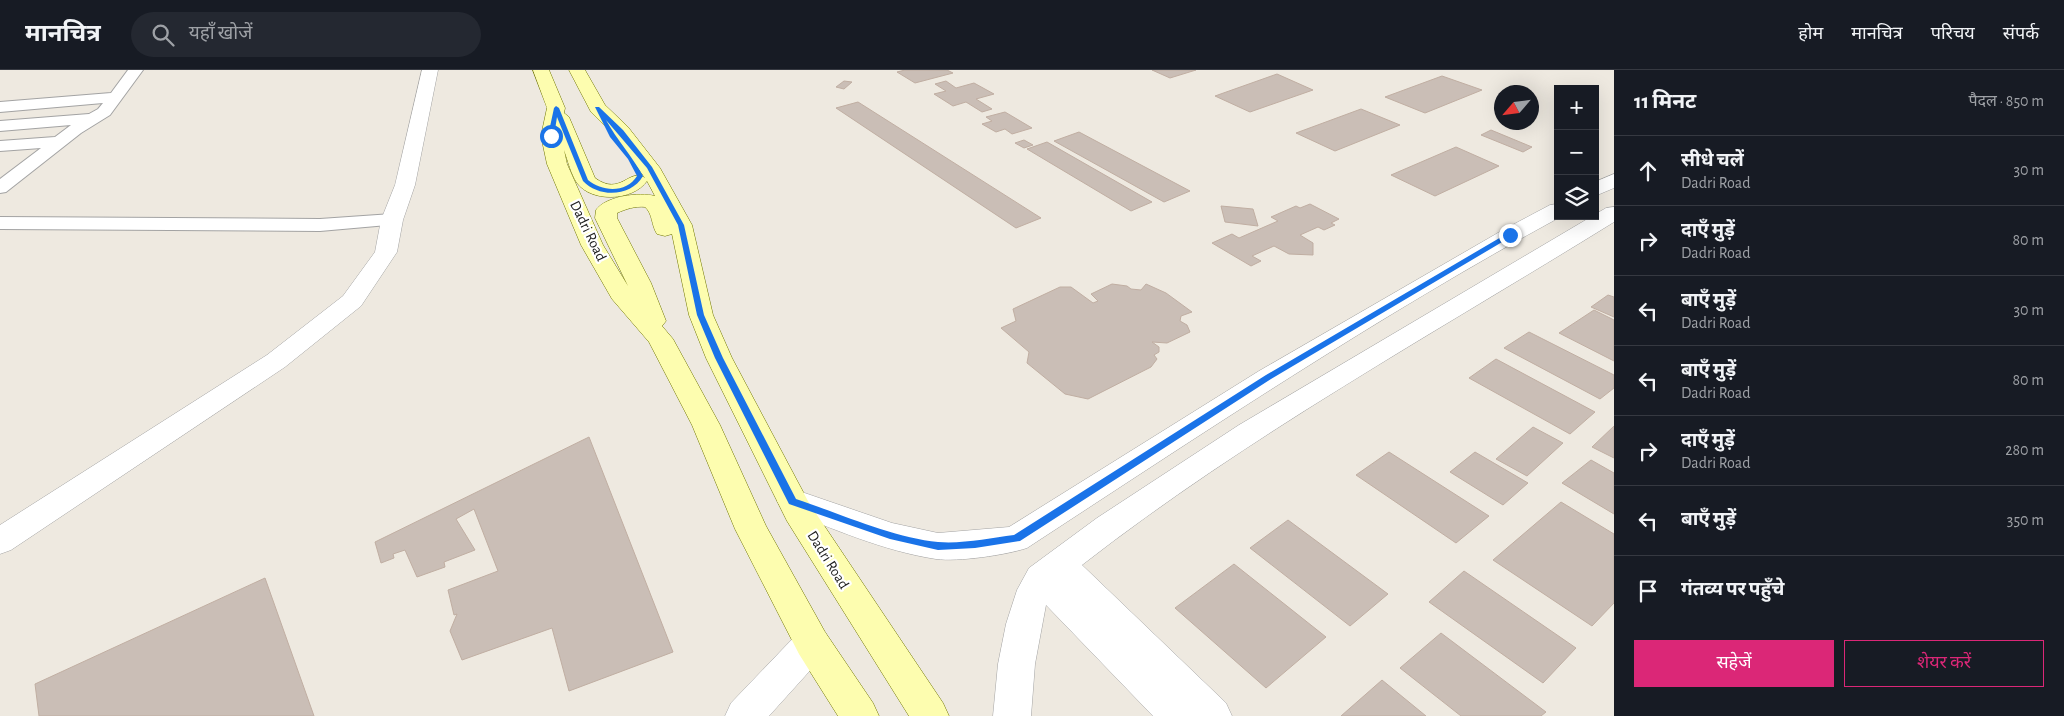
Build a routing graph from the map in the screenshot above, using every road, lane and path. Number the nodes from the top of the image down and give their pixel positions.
1 (136, 70) edge
2 (430, 70) edge
3 (542, 70) edge
4 (577, 70) edge
5 (116, 97) junction
6 (0, 107) edge
7 (556, 108) junction
8 (597, 108) junction
9 (94, 118) junction
10 (0, 126) edge
11 (60, 142) junction
12 (0, 146) edge
13 (25, 169) junction
14 (0, 170) edge
15 (1614, 180) edge
16 (0, 188) edge
17 (1599, 188) edge
18 (1554, 212) edge
19 (1614, 214) edge
20 (392, 220) junction
21 (3, 225) edge
22 (700, 315) junction
23 (660, 339) junction
24 (1121, 473) junction
25 (1151, 497) junction
26 (793, 501) junction
27 (0, 541) edge
28 (1050, 571) junction
29 (812, 643) junction
30 (744, 716) edge
31 (860, 716) edge
32 (930, 716) edge
33 (1012, 716) edge
34 (1179, 716) edge
35 (1213, 716) edge

1 - 5 street
2 - 20 street
3 - 7 main road, Dadri Road
4 - 8 main road, Dadri Road
5 - 6 street
5 - 9 street
7 - 8 main road, Dadri Road
7 - 23 main road, Dadri Road
8 - 22 main road, Dadri Road
9 - 10 street
9 - 11 street
11 - 12 street
11 - 13 street
13 - 14 street
13 - 16 street
15 - 17 street
18 - 24 street
19 - 25 street
20 - 21 street
20 - 27 street
22 - 23 main road, Dadri Road
22 - 26 main road, Dadri Road
23 - 29 main road, Dadri Road
24 - 25 street
24 - 26 street
25 - 28 street
26 - 32 main road, Dadri Road
28 - 33 street
28 - 34 street
28 - 35 street
29 - 30 street
29 - 31 main road, Dadri Road

